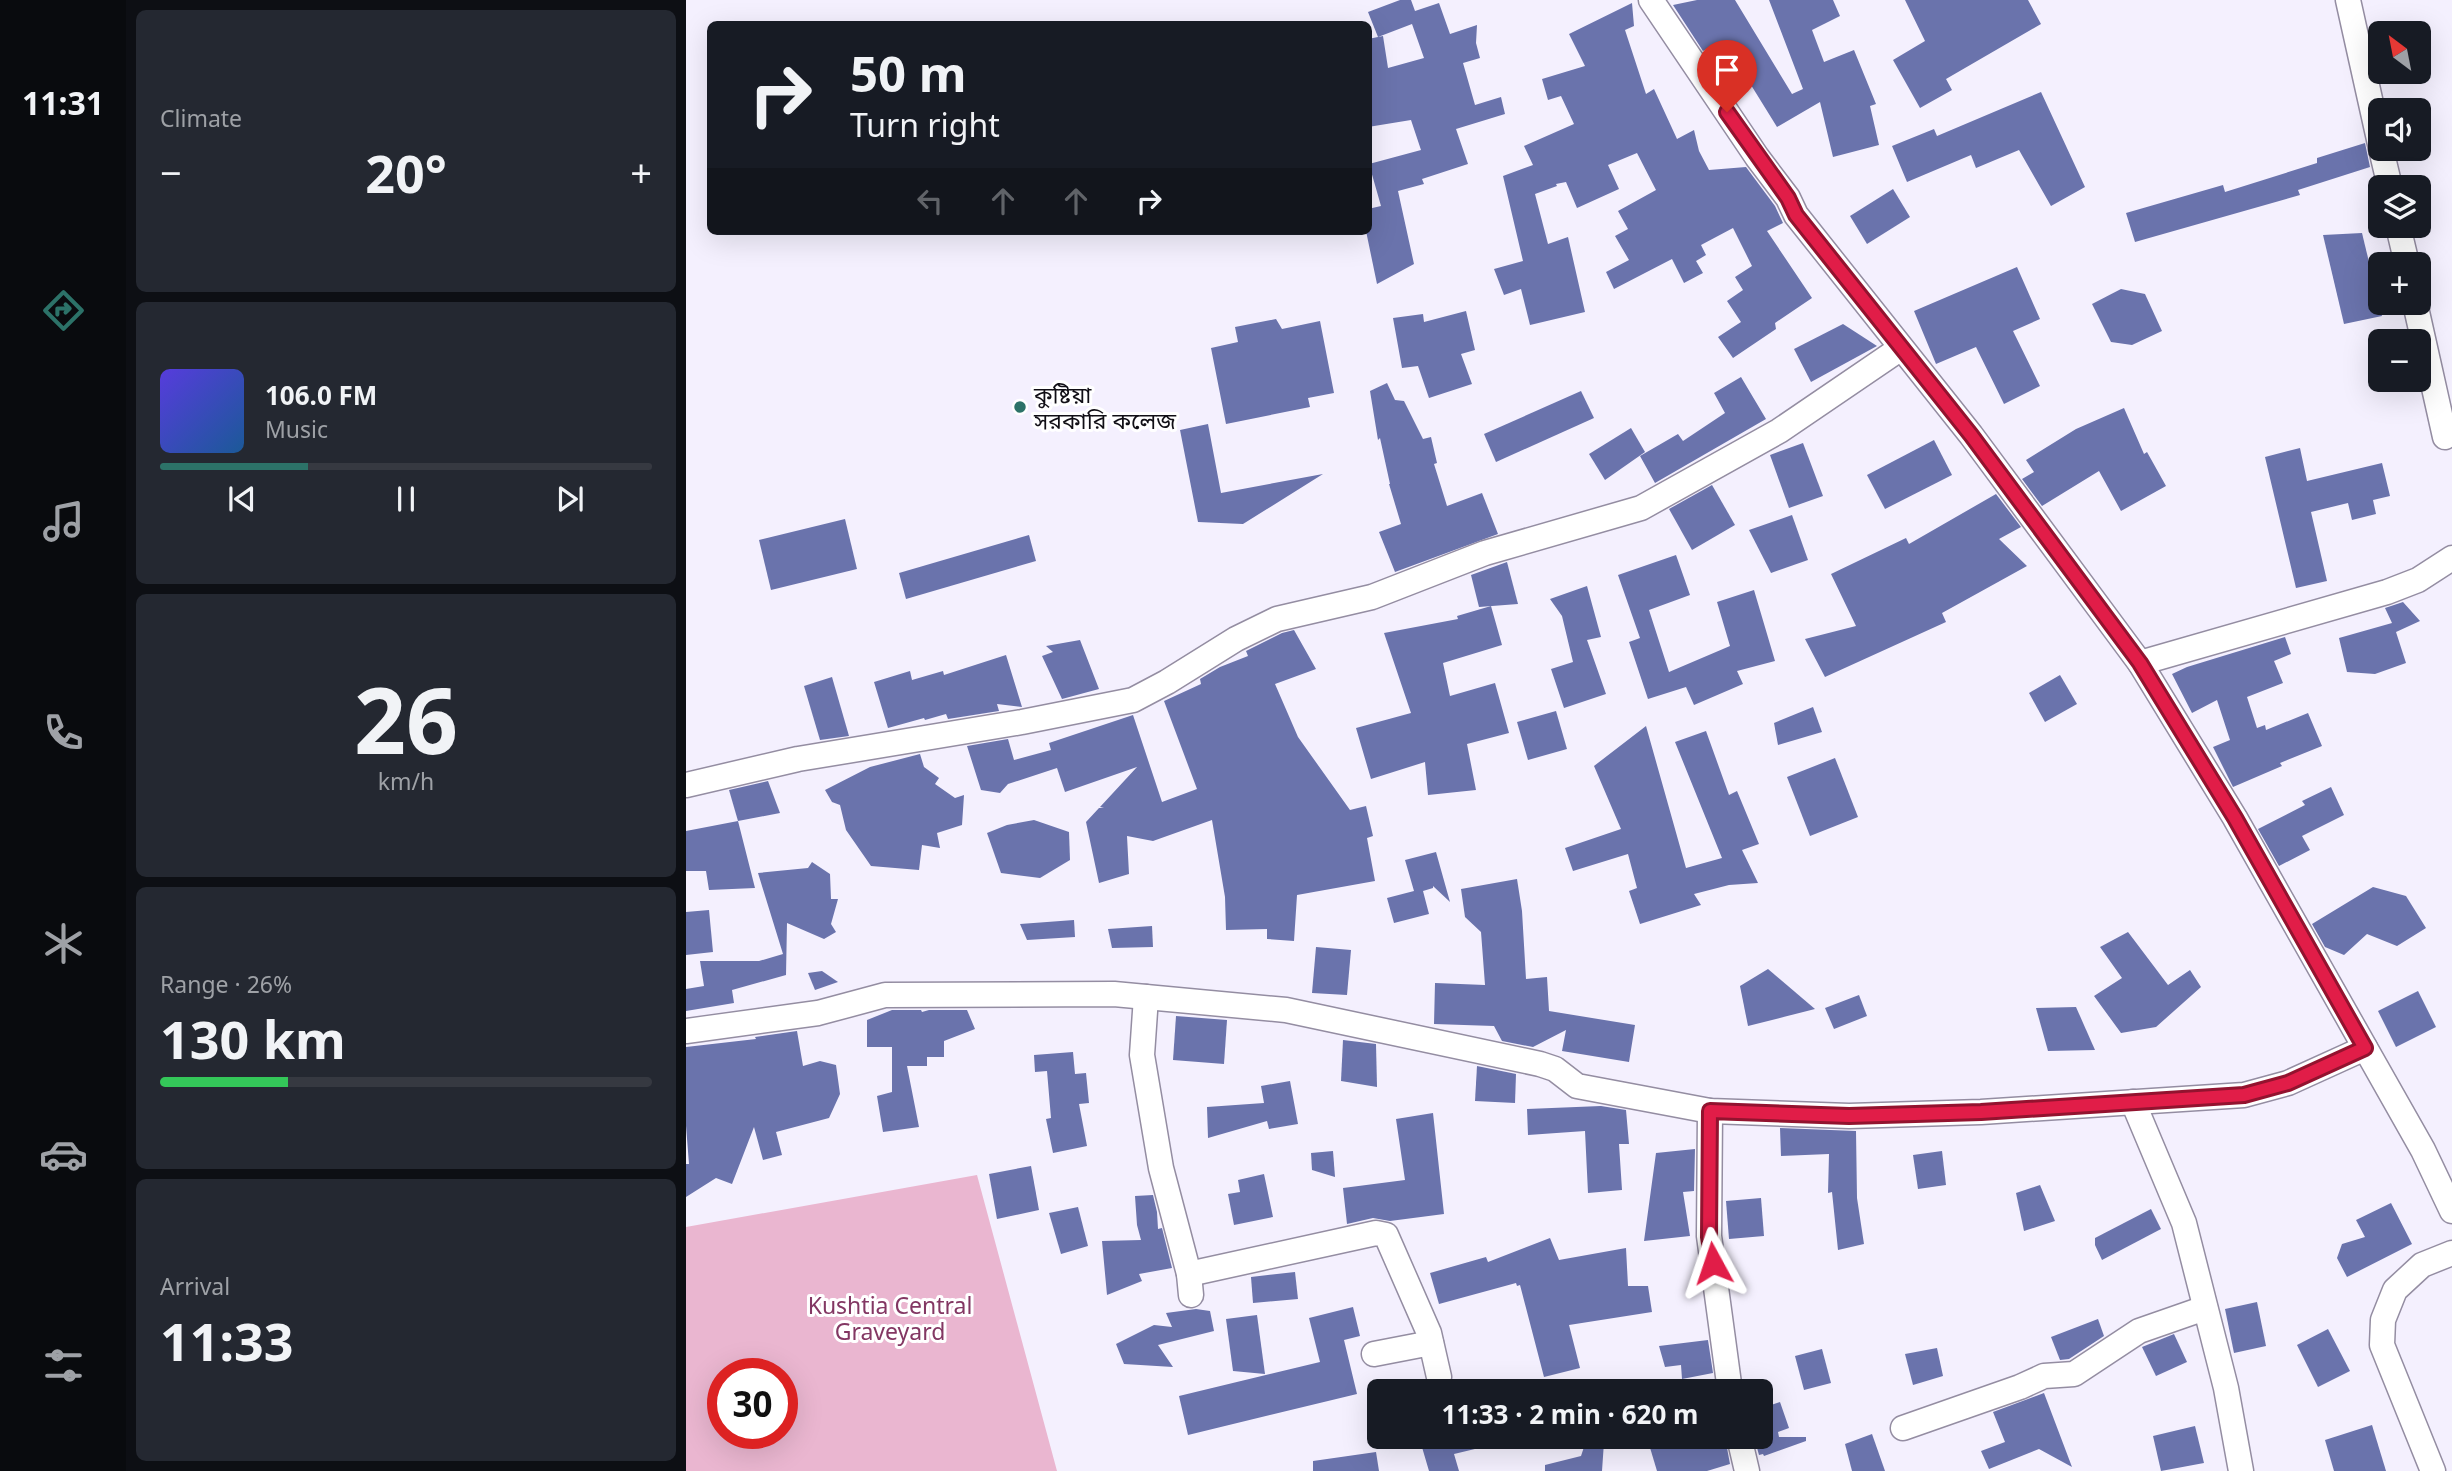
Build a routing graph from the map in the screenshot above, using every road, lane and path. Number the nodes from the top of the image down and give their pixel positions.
1 (1651, 0) edge
2 (2348, 0) edge
3 (2370, 98) edge
4 (2418, 315) edge
5 (1901, 348) junction
6 (2445, 438) dead end
7 (2452, 558) edge
8 (2140, 663) junction
9 (686, 785) edge
10 (1146, 997) junction
11 (686, 1031) edge
12 (2365, 1048) junction
13 (2133, 1102) junction
14 (1710, 1111) junction
15 (2452, 1211) edge
16 (2452, 1253) edge
17 (2205, 1308) junction
18 (1431, 1343) junction
19 (1374, 1354) dead end
20 (1439, 1377) dead end
21 (1728, 1379) edge
22 (1903, 1428) dead end
23 (1742, 1449) edge
24 (1747, 1471) edge
25 (2241, 1471) edge
26 (2433, 1471) edge

1 - 5 street
2 - 3 street
4 - 6 street
5 - 8 street
5 - 9 street
7 - 8 street
8 - 12 street
10 - 11 street
10 - 14 street
10 - 18 street
12 - 13 street
12 - 15 street
13 - 14 street
13 - 17 street
14 - 21 street
16 - 26 street
17 - 22 street
17 - 25 street
18 - 19 street
18 - 20 street
23 - 24 street

